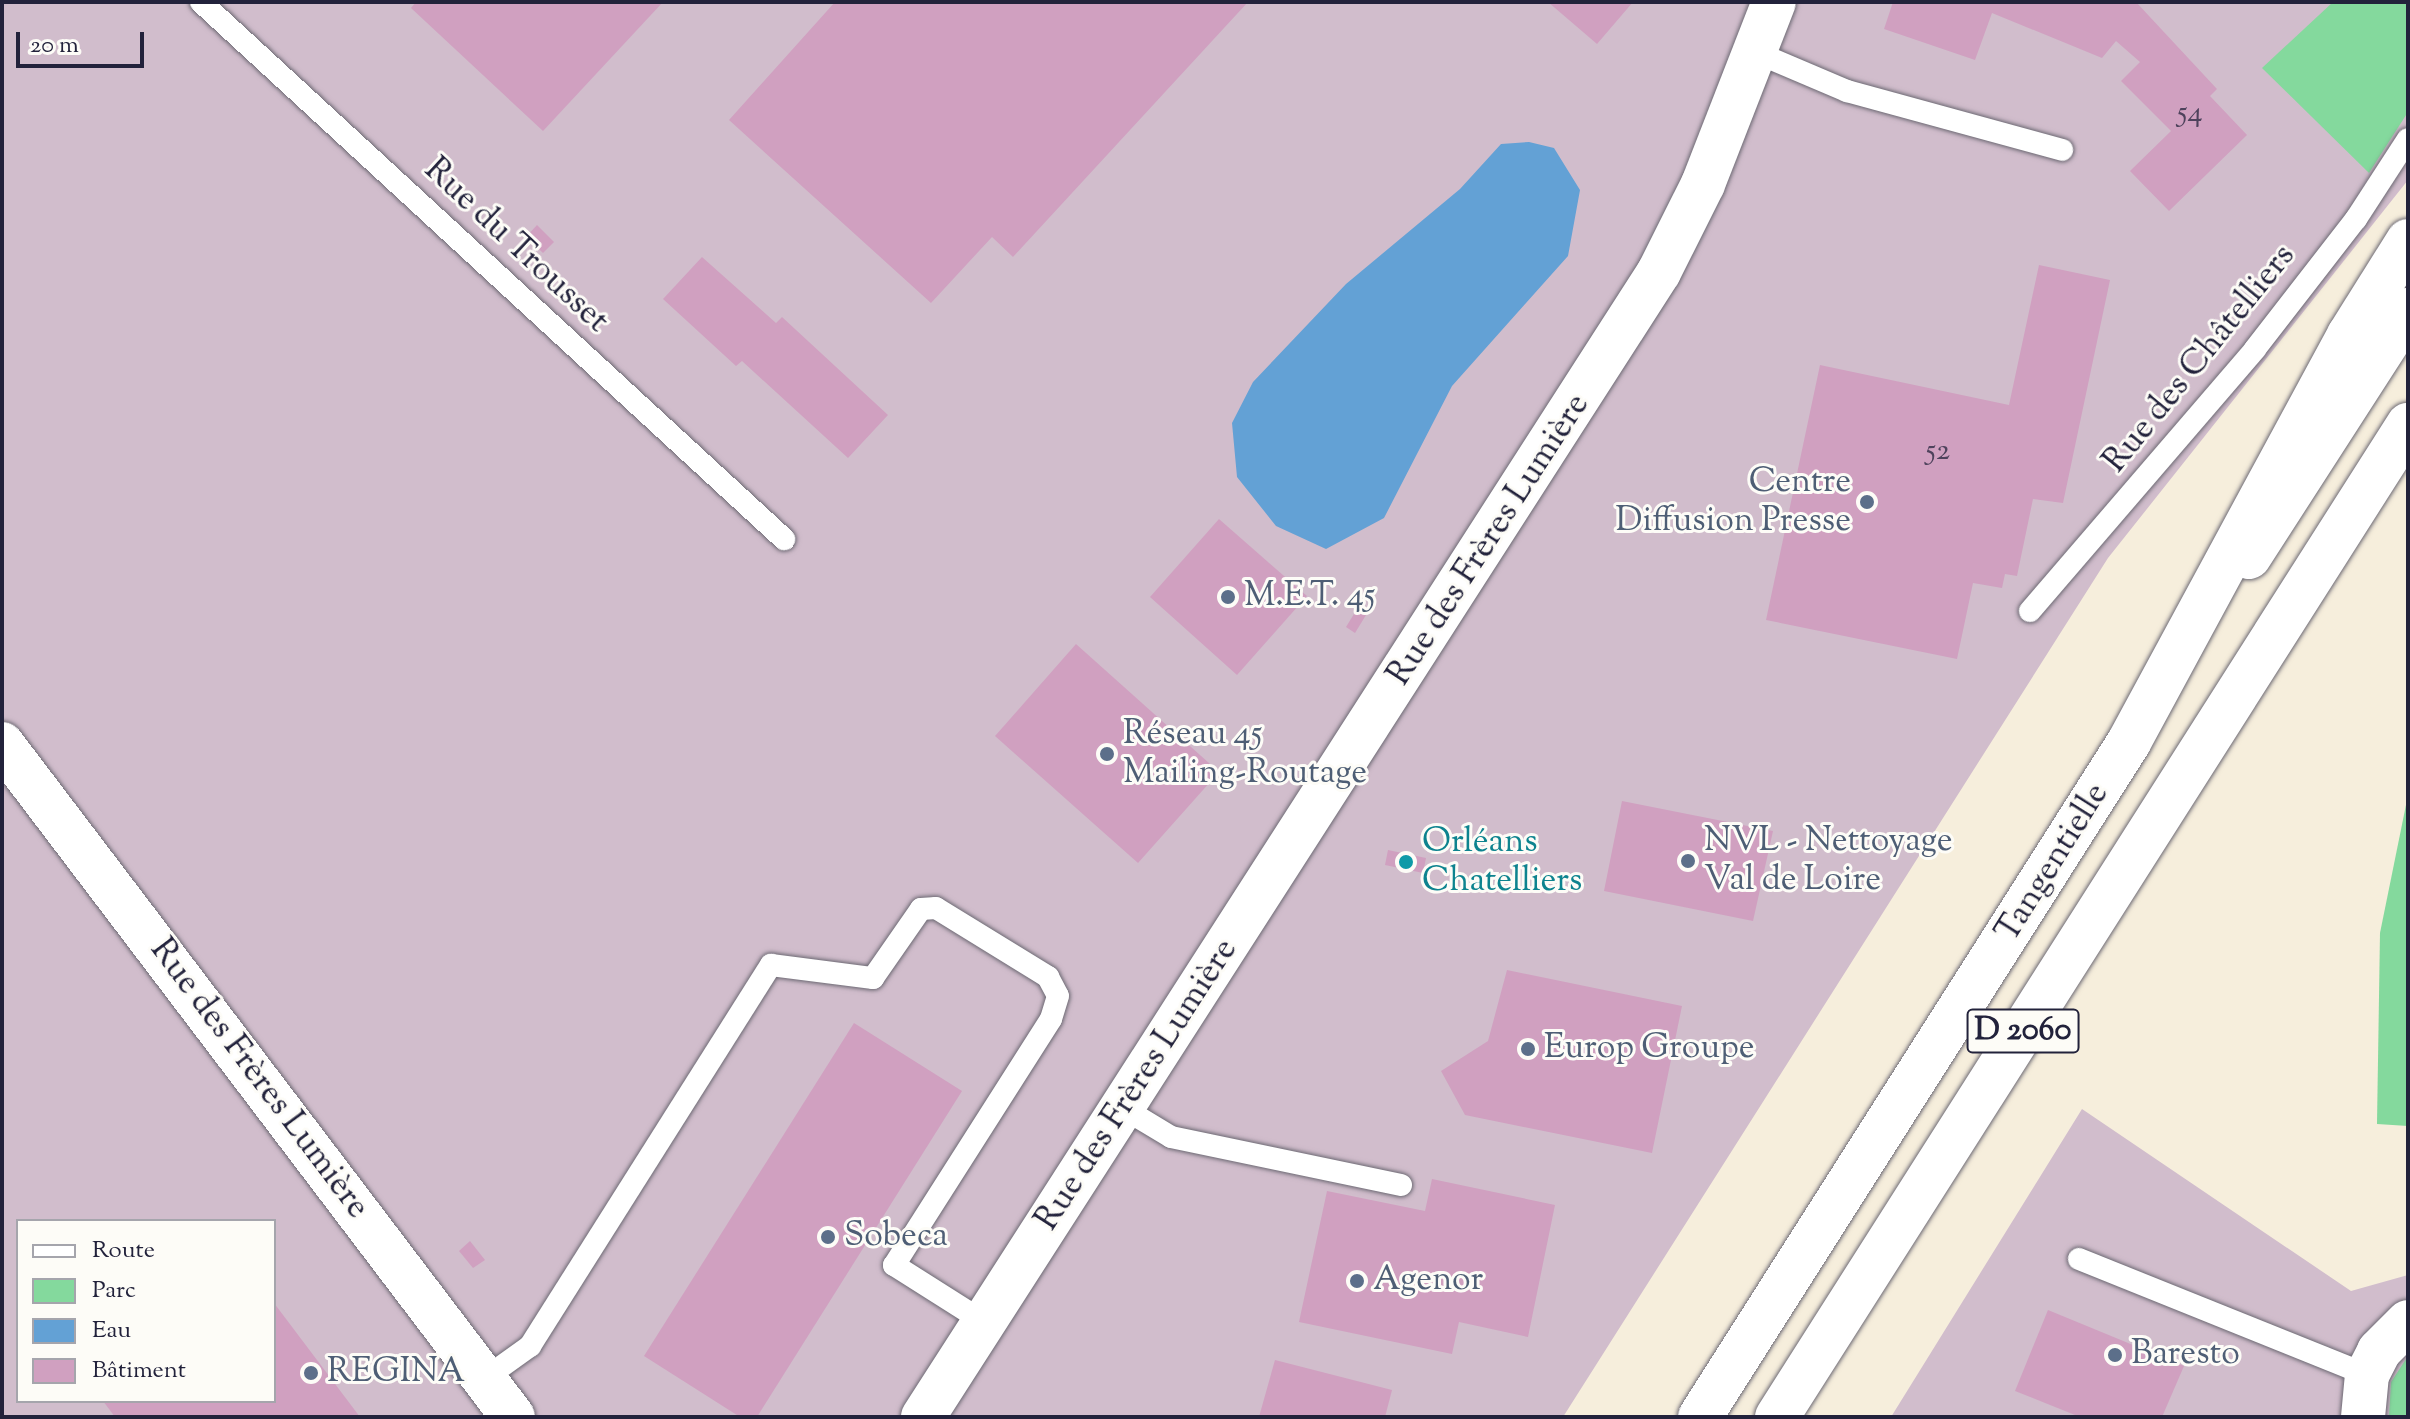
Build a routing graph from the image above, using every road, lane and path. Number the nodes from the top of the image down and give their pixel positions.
1 (201, 2) edge
2 (1774, 2) edge
3 (1755, 52) junction
4 (2408, 139) edge
5 (2062, 150) dead end
6 (2408, 241) edge
7 (2408, 310) edge
8 (2408, 425) edge
9 (784, 539) dead end
10 (2030, 611) dead end
11 (2129, 742) junction
12 (2, 744) edge
13 (1123, 1108) junction
14 (1401, 1185) dead end
15 (2079, 1259) dead end
16 (984, 1322) junction
17 (2408, 1322) edge
18 (484, 1379) junction
19 (2365, 1396) edge
20 (513, 1417) edge
21 (923, 1417) edge
22 (1700, 1417) edge
23 (1777, 1417) edge

1 - 9 lane, Rue du Trousset
2 - 3 main road, Rue des Frères Lumière
3 - 5 lane
3 - 13 main road, Rue des Frères Lumière
4 - 10 lane, Rue des Châtelliers
6 - 11 main road
7 - 11 main road, Tangentielle / D 2060
8 - 23 main road, Tangentielle / D 2060
11 - 22 main road, Tangentielle / D 2060
12 - 18 main road, Rue des Frères Lumière
13 - 14 lane
13 - 16 main road, Rue des Frères Lumière
15 - 19 lane
16 - 18 lane
16 - 21 main road, Rue des Frères Lumière
17 - 19 main road
18 - 20 main road, Rue des Frères Lumière

